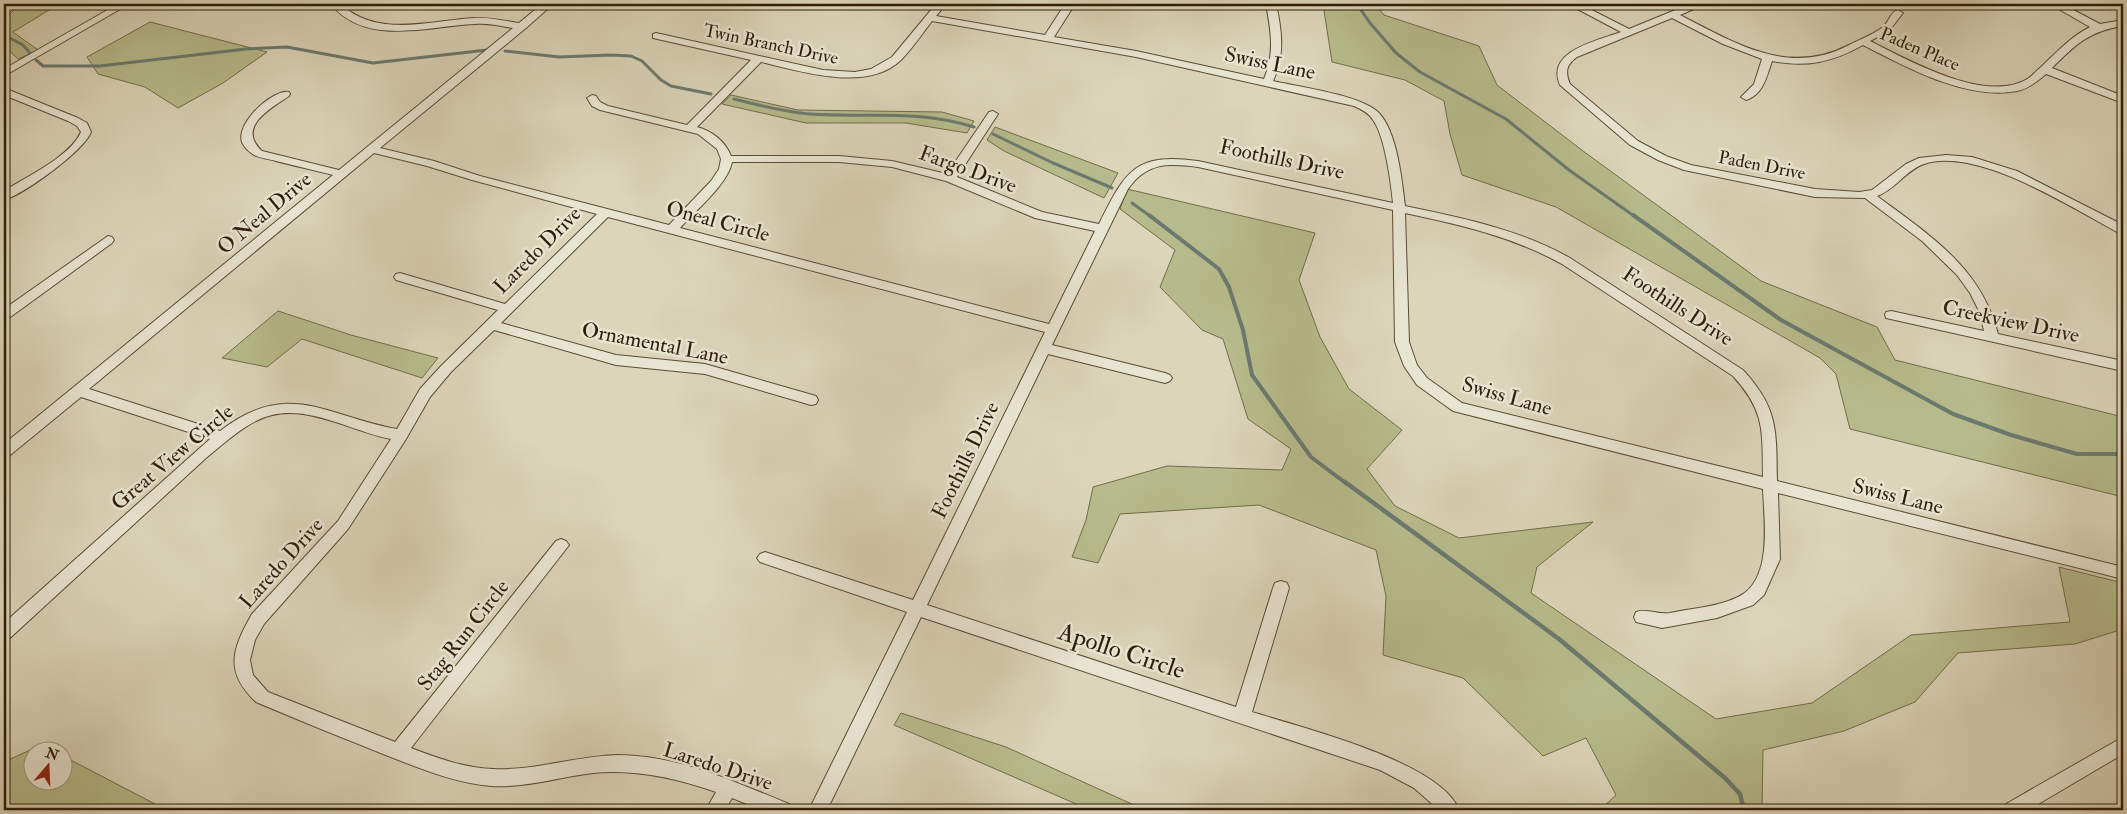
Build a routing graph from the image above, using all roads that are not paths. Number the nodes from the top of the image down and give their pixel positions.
1 (124, 4) edge
2 (271, 4) edge
3 (336, 4) edge
4 (548, 4) edge
5 (941, 4) edge
6 (1070, 4) edge
7 (1271, 4) edge
8 (1573, 4) edge
9 (1698, 4) edge
10 (2054, 4) edge
11 (261, 6) dead end
12 (1898, 13) dead end
13 (1672, 14) junction
14 (930, 18) junction
15 (2123, 23) edge
16 (523, 26) junction
17 (2097, 27) junction
18 (1628, 32) junction
19 (656, 36) dead end
20 (1048, 39) junction
21 (1862, 41) junction
22 (1768, 58) junction
23 (758, 59) junction
24 (2044, 70) junction
25 (4, 72) edge
26 (1267, 83) junction
27 (4, 91) edge
28 (285, 94) dead end
29 (1746, 97) dead end
30 (592, 98) dead end
31 (2123, 100) edge
32 (993, 114) dead end
33 (690, 128) junction
34 (373, 150) junction
35 (727, 159) junction
36 (342, 174) junction
37 (950, 178) junction
38 (1868, 195) junction
39 (4, 196) edge
40 (1400, 209) junction
41 (606, 212) junction
42 (1103, 229) junction
43 (671, 230) junction
44 (2123, 230) edge
45 (108, 240) dead end
46 (400, 277) dead end
47 (508, 309) junction
48 (4, 315) edge
49 (1891, 315) dead end
50 (492, 325) junction
51 (1054, 330) junction
52 (1992, 336) junction
53 (1044, 348) junction
54 (2123, 366) edge
55 (1165, 378) dead end
56 (79, 392) junction
57 (811, 400) dead end
58 (401, 435) junction
59 (222, 438) junction
60 (4, 452) edge
61 (1770, 484) junction
62 (561, 545) dead end
63 (765, 558) dead end
64 (2123, 573) edge
65 (1281, 588) dead end
66 (917, 608) junction
67 (1642, 617) dead end
68 (4, 633) edge
69 (1242, 716) junction
70 (2123, 745) edge
71 (398, 752) junction
72 (728, 788) junction
73 (715, 810) edge
74 (783, 810) edge
75 (818, 810) edge
76 (1450, 810) edge
77 (2012, 810) edge

1 - 25 street
2 - 11 street
3 - 16 street
4 - 16 street, O Neal Drive
5 - 14 street, Twin Branch Drive
6 - 20 street
7 - 26 street
8 - 18 street
9 - 13 street, Paden Drive
10 - 17 street
12 - 21 street, Paden Place
13 - 18 street, Paden Drive
13 - 22 street, Paden Place
14 - 20 street, Swiss Lane
14 - 23 street, Twin Branch Drive
15 - 17 street, Paden Place
16 - 34 street, O Neal Drive
17 - 24 street, Paden Place
18 - 38 street, Paden Drive
19 - 23 street, Twin Branch Drive
20 - 26 street, Swiss Lane
21 - 22 street, Paden Place
21 - 24 street, Paden Place
22 - 29 street
23 - 33 street
24 - 31 street
26 - 40 street, Swiss Lane
27 - 39 street
28 - 36 street
30 - 33 street
32 - 37 street
33 - 35 street
34 - 36 street, O Neal Drive
34 - 41 street, Oneal Circle
35 - 37 street, Fargo Drive
35 - 43 street
36 - 56 street, O Neal Drive
37 - 42 street, Fargo Drive
38 - 44 street, Paden Drive
38 - 52 street
40 - 42 street, Foothills Drive
40 - 61 street, Foothills Drive
40 - 61 street, Swiss Lane
41 - 43 street, Oneal Circle
41 - 47 street, Laredo Drive
42 - 51 street, Foothills Drive
43 - 51 street, Oneal Circle
45 - 48 street
46 - 47 street
47 - 50 street, Laredo Drive
49 - 52 street, Creekview Drive
50 - 57 street, Ornamental Lane
50 - 58 street, Laredo Drive
51 - 53 street, Foothills Drive
52 - 54 street, Creekview Drive
53 - 55 street
53 - 66 street, Foothills Drive
56 - 59 street
56 - 60 street, O Neal Drive
58 - 59 street, Great View Circle
58 - 71 street, Laredo Drive
59 - 68 street, Great View Circle
61 - 64 street, Swiss Lane
61 - 67 street, Foothills Drive
62 - 71 street, Stag Run Circle
63 - 66 street, Apollo Circle
65 - 69 street
66 - 69 street, Apollo Circle
66 - 75 street, Foothills Drive
69 - 76 street, Apollo Circle
70 - 77 street
71 - 72 street, Laredo Drive
72 - 73 street
72 - 74 street, Laredo Drive

